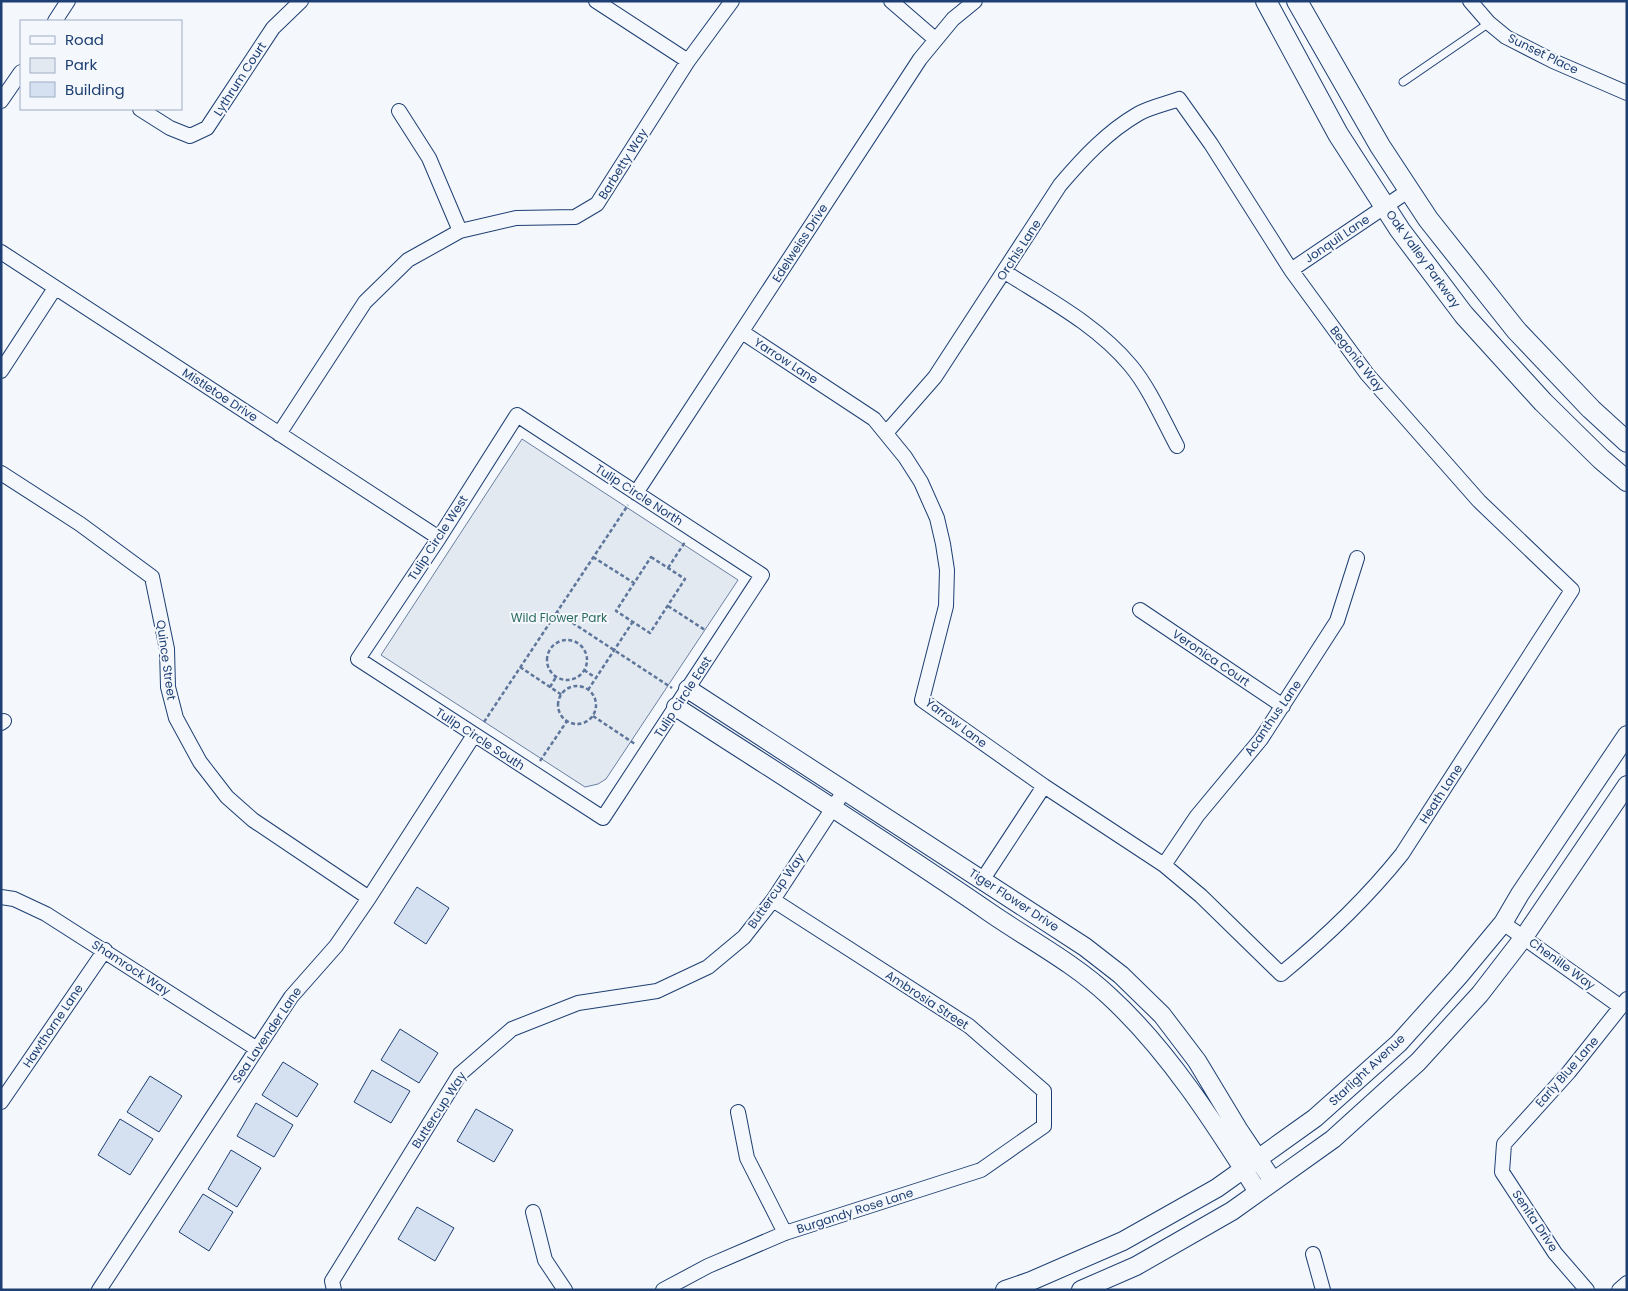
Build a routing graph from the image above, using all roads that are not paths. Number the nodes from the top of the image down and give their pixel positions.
1 (68, 1) edge
2 (301, 1) edge
3 (596, 1) edge
4 (732, 1) edge
5 (891, 1) edge
6 (975, 1) edge
7 (1266, 1) edge
8 (1297, 1) edge
9 (1470, 1) edge
10 (56, 20) edge
11 (1489, 23) junction
12 (936, 39) junction
13 (688, 61) junction
14 (20, 73) edge
15 (1404, 82) dead end
16 (1627, 93) edge
17 (1179, 99) joint
18 (1, 101) edge
19 (142, 110) edge
20 (399, 111) dead end
21 (1408, 191) junction
22 (1385, 207) junction
23 (460, 231) junction
24 (1, 252) edge
25 (1291, 270) junction
26 (1005, 272) junction
27 (55, 288) junction
28 (742, 332) junction
29 (1, 371) edge
30 (517, 416) joint
31 (279, 434) junction
32 (886, 434) junction
33 (1627, 442) edge
34 (1177, 446) dead end
35 (1, 473) edge
36 (1627, 481) edge
37 (636, 493) junction
38 (439, 538) junction
39 (1357, 558) dead end
40 (762, 574) joint
41 (1572, 590) joint
42 (1140, 610) dead end
43 (358, 659) joint
44 (683, 697) junction
45 (1283, 706) junction
46 (474, 735) junction
47 (1627, 735) edge
48 (1627, 785) edge
49 (1044, 786) junction
50 (844, 791) junction
51 (832, 809) junction
52 (603, 818) joint
53 (1164, 865) junction
54 (984, 879) junction
55 (1, 897) edge
56 (369, 898) junction
57 (773, 900) junction
58 (1503, 923) junction
59 (1524, 937) junction
60 (105, 950) junction
61 (1281, 974) joint
62 (1624, 1003) edge
63 (257, 1049) junction
64 (1, 1102) edge
65 (738, 1112) dead end
66 (1044, 1126) joint
67 (1504, 1144) joint
68 (1259, 1158) junction
69 (1243, 1169) junction
70 (1273, 1181) junction
71 (1258, 1192) junction
72 (533, 1212) dead end
73 (785, 1233) junction
74 (1314, 1254) dead end
75 (1627, 1283) edge
76 (100, 1290) edge
77 (334, 1290) edge
78 (565, 1290) edge
79 (663, 1290) edge
80 (1005, 1290) edge
81 (1081, 1290) edge
82 (1323, 1290) edge
83 (1587, 1290) edge
84 (1620, 1290) edge

1 - 10 street
2 - 19 street, Lythrum Court
3 - 13 street
4 - 13 street, Barbetty Way
5 - 12 street
6 - 12 street, Edelweiss Drive
7 - 22 main road, Oak Valley Parkway
8 - 21 main road
9 - 11 street, Sunset Place
11 - 15 lane
11 - 16 street, Sunset Place
12 - 28 street, Edelweiss Drive
13 - 23 street, Barbetty Way
14 - 18 street
17 - 25 street, Begonia Way
17 - 26 street, Orchis Lane
20 - 23 street
21 - 22 street, Jonquil Lane
21 - 33 main road
22 - 25 street, Jonquil Lane
22 - 36 main road, Oak Valley Parkway
23 - 31 street, Barbetty Way
24 - 27 street, Mistletoe Drive
25 - 41 street, Begonia Way
26 - 32 street, Orchis Lane
26 - 34 street
27 - 29 street
27 - 31 street, Mistletoe Drive
28 - 32 street, Yarrow Lane
28 - 37 street, Edelweiss Drive
30 - 37 street, Tulip Circle North
30 - 38 street, Tulip Circle West
31 - 38 street, Mistletoe Drive
32 - 49 street, Yarrow Lane
35 - 56 street, Quince Street
37 - 40 street, Tulip Circle North
38 - 43 street, Tulip Circle West
39 - 45 street, Acanthus Lane
40 - 44 street, Tulip Circle East
41 - 61 street, Heath Lane
42 - 45 street, Veronica Court
43 - 46 street, Tulip Circle South
44 - 50 street, Tiger Flower Drive
44 - 51 street, Tiger Flower Drive
44 - 52 street, Tulip Circle East
45 - 53 street, Acanthus Lane
46 - 52 street, Tulip Circle South
46 - 56 street, Sea Lavender Lane
47 - 58 street, Starlight Avenue
48 - 59 street
49 - 53 street, Yarrow Lane
49 - 54 street
50 - 51 street, Buttercup Way
50 - 54 street, Tiger Flower Drive
51 - 57 street, Buttercup Way
51 - 69 street, Tiger Flower Drive
53 - 61 street, Yarrow Lane
54 - 68 street, Tiger Flower Drive
55 - 60 street, Shamrock Way
56 - 63 street, Sea Lavender Lane
57 - 66 street, Ambrosia Street
57 - 77 street, Buttercup Way
58 - 59 street, Chenille Way
58 - 68 street, Starlight Avenue
59 - 62 street, Chenille Way
59 - 70 street
60 - 63 street, Shamrock Way
60 - 64 street, Hawthorne Lane
62 - 67 street, Early Blue Lane
63 - 76 street, Sea Lavender Lane
65 - 73 street
66 - 73 street, Burgandy Rose Lane
67 - 83 street, Senita Drive
68 - 69 street, Starlight Avenue
68 - 70 street, Tiger Flower Drive
69 - 71 street, Tiger Flower Drive
69 - 80 street, Starlight Avenue
70 - 71 street
71 - 81 street
72 - 78 street
73 - 79 street, Burgandy Rose Lane
74 - 82 street
75 - 84 street

